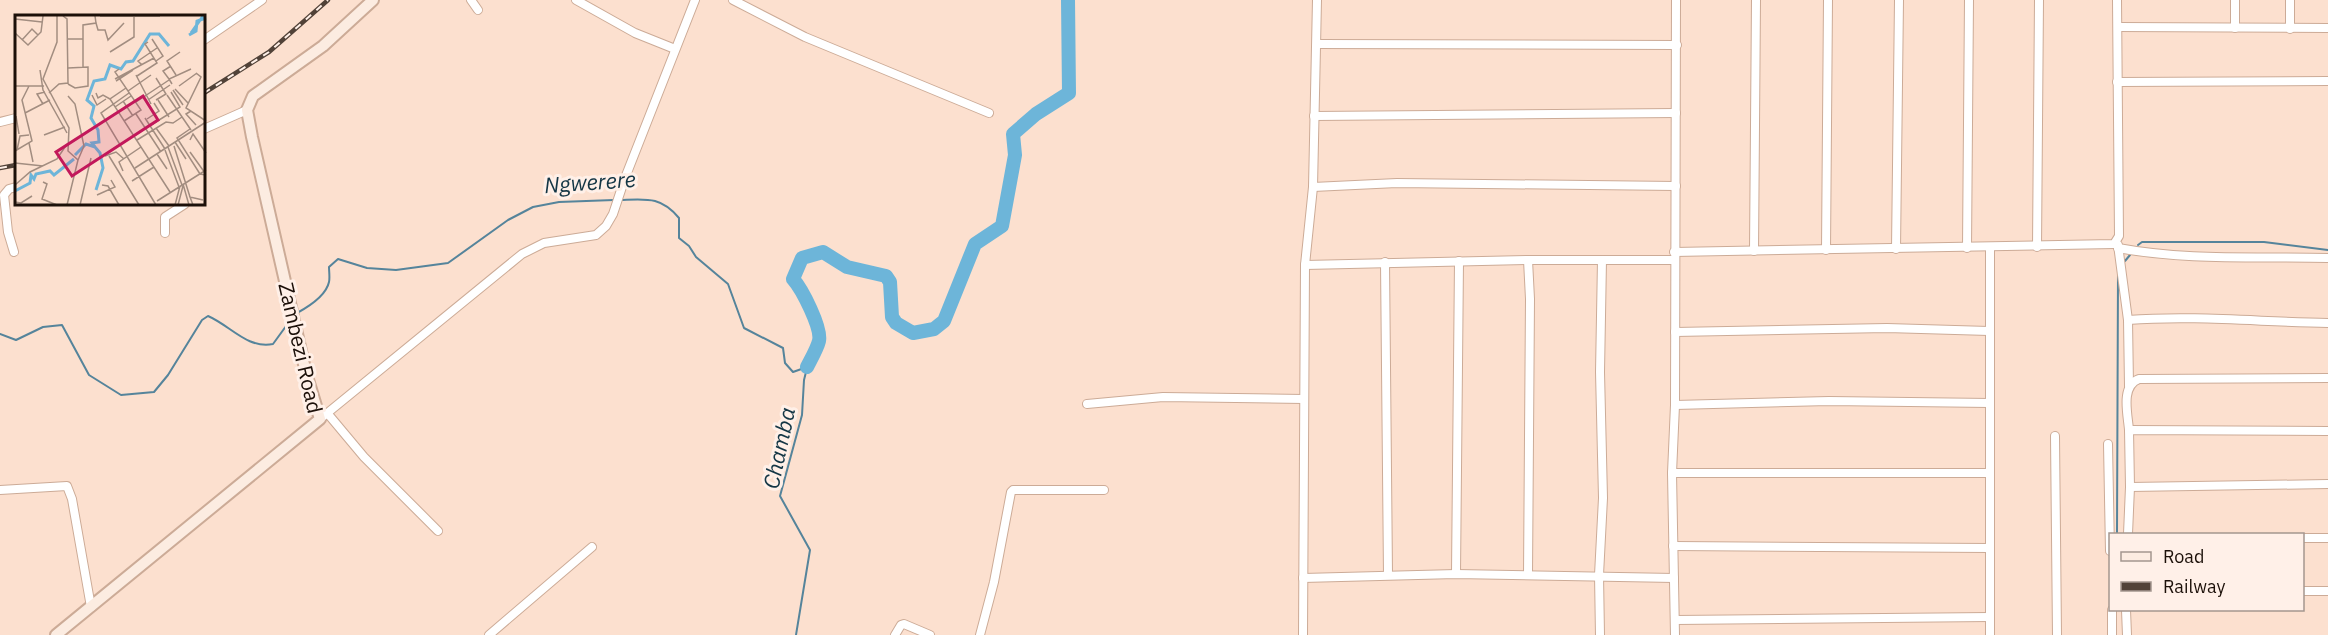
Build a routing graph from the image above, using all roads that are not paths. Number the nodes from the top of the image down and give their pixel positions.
1 (261, 0) edge
2 (373, 0) edge
3 (471, 0) edge
4 (576, 0) edge
5 (695, 0) edge
6 (733, 0) edge
7 (1317, 0) edge
8 (1676, 0) edge
9 (1756, 0) edge
10 (1828, 0) edge
11 (1899, 0) edge
12 (1969, 0) edge
13 (2039, 0) edge
14 (2117, 0) edge
15 (2235, 0) edge
16 (2290, 0) edge
17 (478, 10) dead end
18 (2118, 27) junction
19 (2235, 28) junction
20 (2328, 28) edge
21 (2290, 29) junction
22 (206, 39) edge
23 (1317, 44) junction
24 (1677, 45) junction
25 (675, 49) junction
26 (2328, 81) edge
27 (2117, 82) junction
28 (247, 110) junction
29 (989, 113) dead end
30 (1676, 113) junction
31 (1314, 116) junction
32 (15, 118) edge
33 (0, 122) edge
34 (206, 128) edge
35 (1676, 186) junction
36 (1313, 187) junction
37 (3, 191) edge
38 (182, 206) edge
39 (165, 233) dead end
40 (2118, 244) junction
41 (1990, 247) junction
42 (2037, 247) junction
43 (1967, 248) junction
44 (1896, 249) junction
45 (1826, 250) junction
46 (1754, 251) junction
47 (14, 252) dead end
48 (1674, 256) junction
49 (2328, 258) edge
50 (1528, 260) junction
51 (1602, 260) junction
52 (1459, 261) junction
53 (1385, 262) junction
54 (1305, 265) junction
55 (2128, 320) junction
56 (2328, 323) edge
57 (1675, 332) junction
58 (1989, 332) junction
59 (2328, 378) edge
60 (2129, 386) junction
61 (1304, 399) junction
62 (1990, 403) junction
63 (1087, 404) dead end
64 (1675, 405) junction
65 (324, 416) junction
66 (2128, 430) junction
67 (2328, 431) edge
68 (2055, 436) dead end
69 (2108, 444) dead end
70 (1672, 472) junction
71 (1989, 473) junction
72 (2328, 484) edge
73 (2130, 487) junction
74 (0, 490) edge
75 (1104, 490) dead end
76 (438, 531) dead end
77 (2110, 533) edge
78 (2128, 533) edge
79 (2304, 538) edge
80 (2328, 538) edge
81 (1673, 546) junction
82 (592, 547) dead end
83 (1990, 548) junction
84 (1456, 574) junction
85 (1388, 575) junction
86 (1528, 575) junction
87 (1599, 575) junction
88 (1303, 578) junction
89 (1674, 578) junction
90 (2304, 591) edge
91 (2328, 591) edge
92 (91, 607) junction
93 (2112, 611) edge
94 (2127, 611) edge
95 (1990, 617) junction
96 (1675, 620) junction
97 (56, 635) edge
98 (489, 635) edge
99 (895, 635) edge
100 (930, 635) edge
101 (980, 635) edge
102 (1303, 635) edge
103 (1600, 635) edge
104 (1675, 635) edge
105 (1990, 635) edge
106 (2057, 635) edge
107 (2112, 635) edge
108 (2127, 635) edge

1 - 22 street
2 - 28 main road
3 - 17 street
4 - 25 street
5 - 25 street
6 - 29 street
7 - 23 street
8 - 24 street
9 - 46 street
10 - 45 street
11 - 44 street
12 - 43 street
13 - 42 street
14 - 18 street
15 - 19 street
16 - 21 street
18 - 19 street
18 - 27 street
19 - 21 street
20 - 21 street
23 - 24 street
23 - 31 street
24 - 30 street
25 - 65 street
26 - 27 street
27 - 40 street
28 - 34 street
28 - 65 main road, Zambezi Road
30 - 31 street
30 - 35 street
31 - 36 street
32 - 33 street
35 - 36 street
35 - 48 street
36 - 54 street
37 - 47 street
38 - 39 street
40 - 42 street
40 - 49 street
40 - 55 street
41 - 42 street
41 - 43 street
41 - 58 street
43 - 44 street
44 - 45 street
45 - 46 street
46 - 48 street
48 - 51 street
48 - 57 street
50 - 51 street
50 - 52 street
50 - 86 street
51 - 87 street
52 - 53 street
52 - 84 street
53 - 54 street
53 - 85 street
54 - 61 street
55 - 56 street
55 - 60 street
57 - 58 street
57 - 64 street
58 - 62 street
59 - 60 street
60 - 66 street
61 - 63 street
61 - 88 street
62 - 64 street
62 - 71 street
64 - 70 street
65 - 76 street
65 - 92 main road, Zambezi Road
66 - 67 street
66 - 73 street
68 - 106 street
69 - 77 street
70 - 71 street
70 - 81 street
71 - 83 street
72 - 73 street
73 - 78 street
74 - 92 street
75 - 101 street
79 - 80 street
81 - 83 street
81 - 89 street
82 - 98 street
83 - 95 street
84 - 85 street
84 - 86 street
85 - 88 street
86 - 87 street
87 - 89 street
87 - 103 street
88 - 102 street
89 - 96 street
90 - 91 street
92 - 97 main road, Zambezi Road
93 - 107 street
94 - 108 street
95 - 96 street
95 - 105 street
96 - 104 street
99 - 100 street

